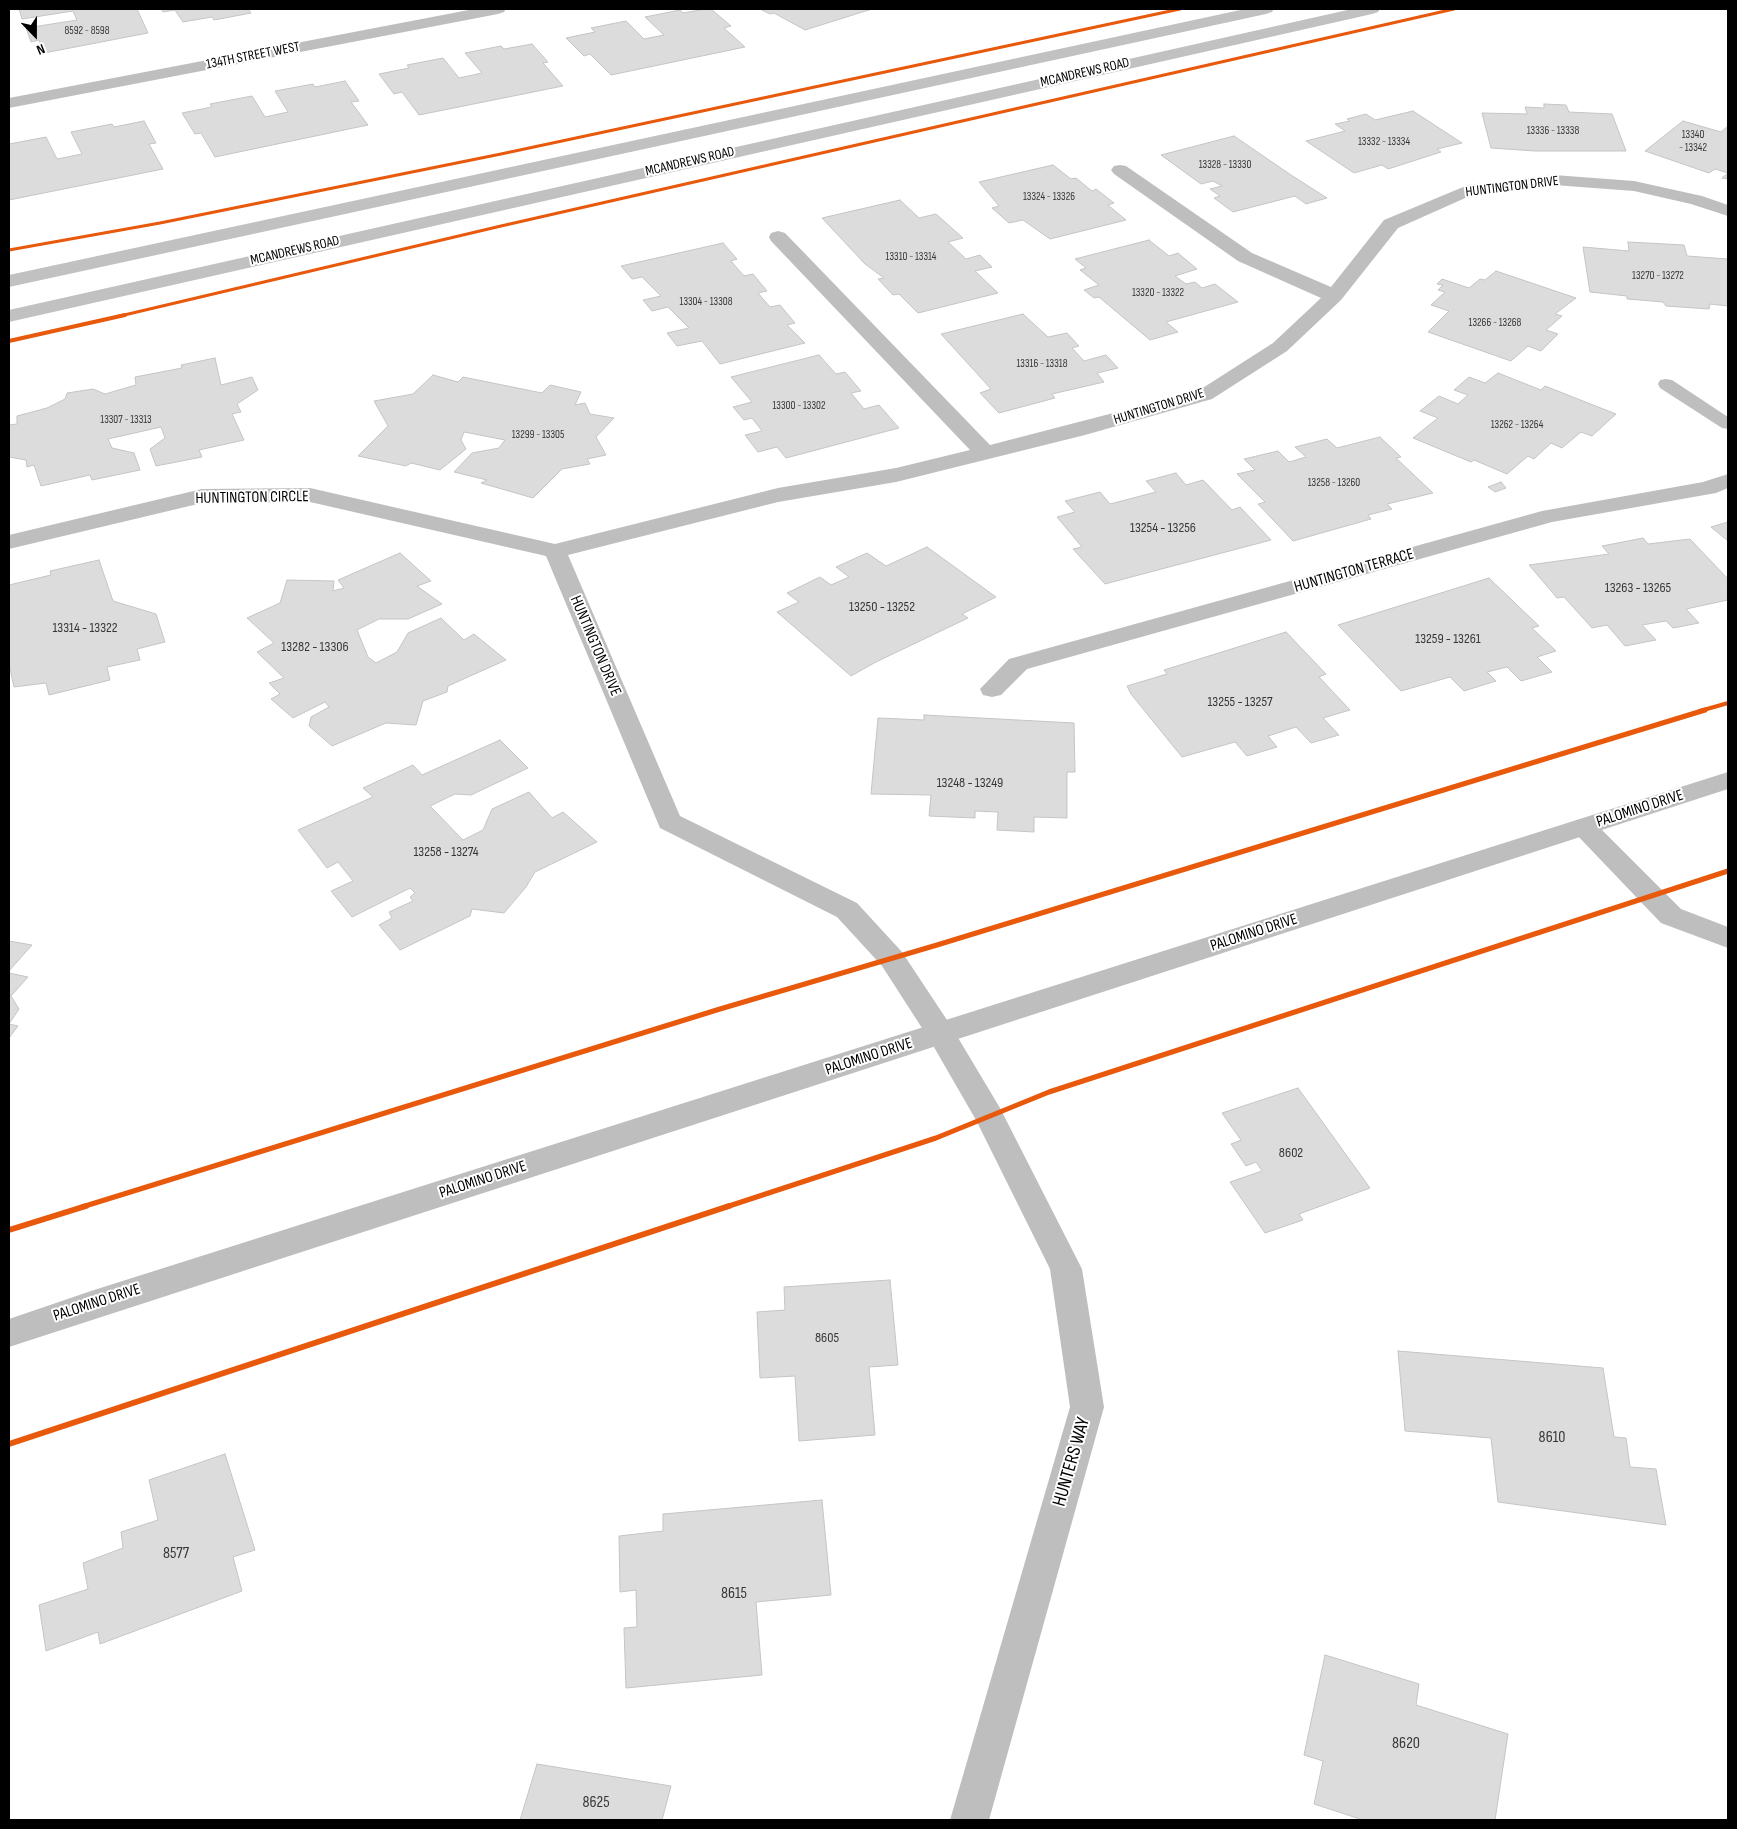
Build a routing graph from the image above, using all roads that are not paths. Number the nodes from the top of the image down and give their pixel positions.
1 (498, 9) edge
2 (1266, 9) edge
3 (1372, 9) edge
4 (9, 103) edge
5 (1120, 170) dead end
6 (1728, 211) edge
7 (778, 236) dead end
8 (9, 281) edge
9 (1334, 296) junction
10 (9, 316) edge
11 (1666, 384) dead end
12 (1728, 424) edge
13 (985, 453) junction
14 (1728, 481) edge
15 (9, 542) edge
16 (555, 551) junction
17 (992, 689) dead end
18 (1728, 780) edge
19 (1584, 827) junction
20 (1728, 938) edge
21 (941, 1034) junction
22 (9, 1333) edge
23 (969, 1820) edge

1 - 4 street, 134TH STREET WEST
2 - 8 main road, MCANDREWS ROAD
3 - 10 main road, MCANDREWS ROAD
5 - 9 street
6 - 9 street, HUNTINGTON DRIVE
7 - 13 street
9 - 13 street, HUNTINGTON DRIVE
11 - 12 lane
13 - 16 street, HUNTINGTON DRIVE
14 - 17 street, HUNTINGTON TERRACE
15 - 16 street, HUNTINGTON CIRCLE
16 - 21 street, HUNTINGTON DRIVE
18 - 19 street, PALOMINO DRIVE
19 - 20 street
19 - 21 street, PALOMINO DRIVE
21 - 22 street, PALOMINO DRIVE
21 - 23 street, HUNTERS WAY

